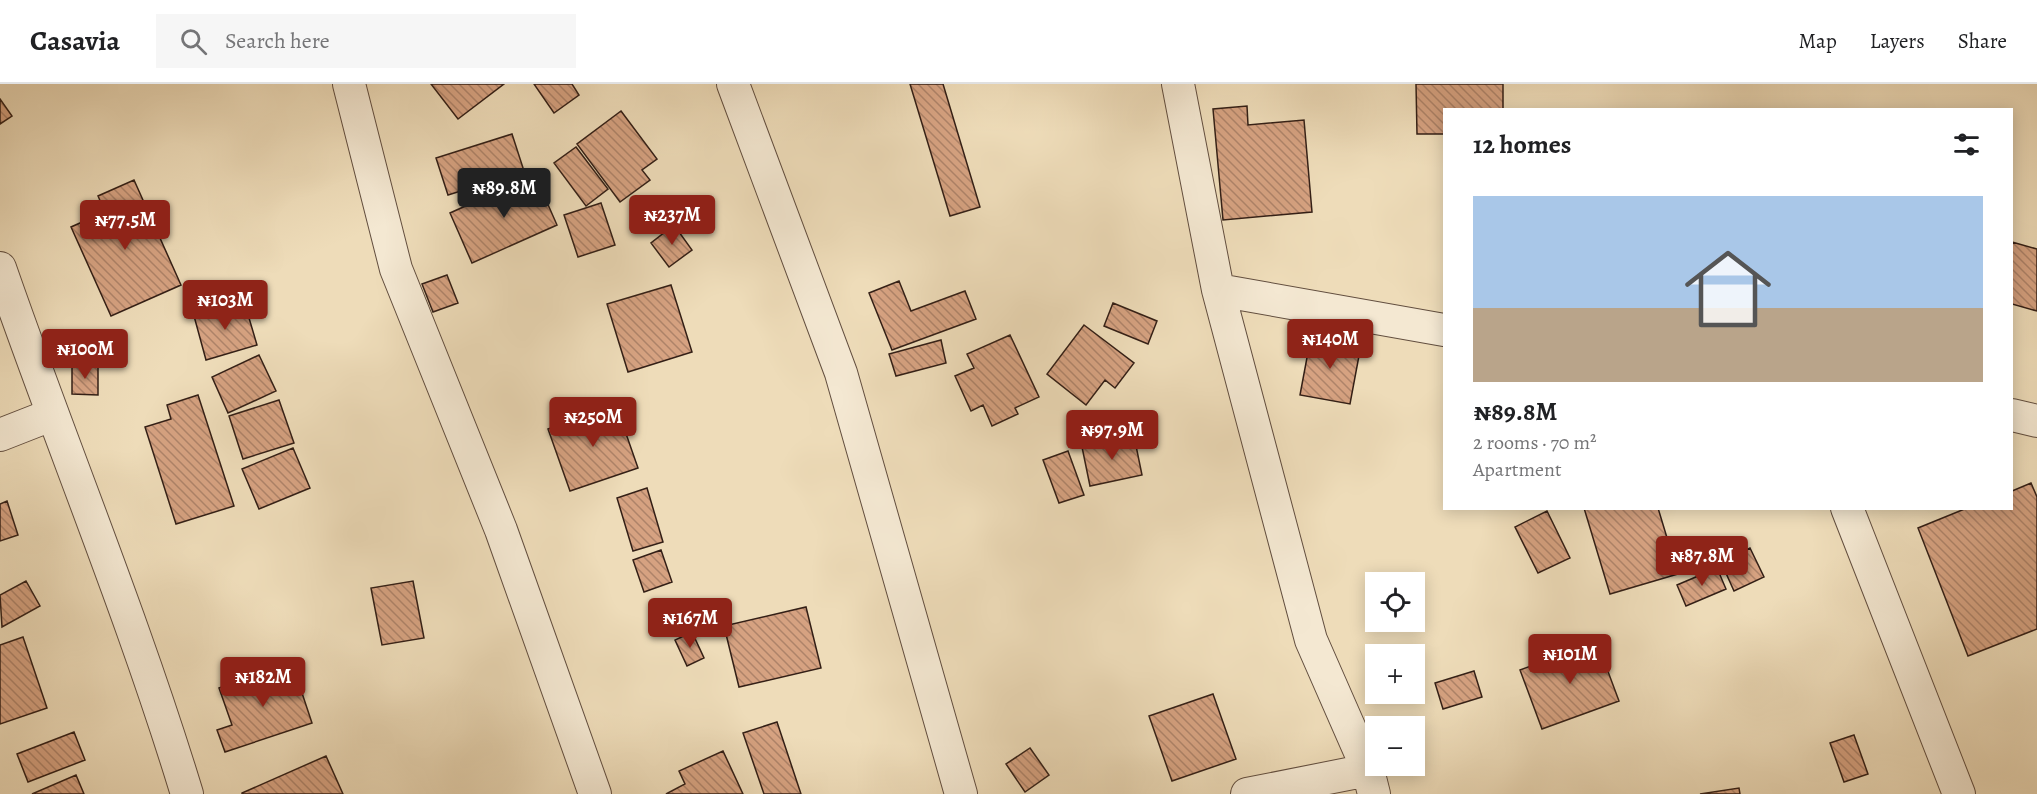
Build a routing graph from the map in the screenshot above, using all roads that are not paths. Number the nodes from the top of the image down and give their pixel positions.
1 (349, 84) edge
2 (733, 84) edge
3 (1178, 84) edge
4 (0, 268) edge
5 (1218, 290) junction
6 (1443, 330) edge
7 (51, 415) junction
8 (2013, 416) edge
9 (2037, 421) edge
10 (0, 435) edge
11 (1848, 510) edge
12 (1371, 782) edge
13 (187, 794) edge
14 (595, 794) edge
15 (961, 794) edge
16 (1247, 794) edge
17 (1959, 794) edge

1 - 14 street
2 - 15 street
3 - 5 street
4 - 7 street
5 - 6 street
5 - 12 street
7 - 10 street
7 - 13 street
8 - 9 street
11 - 17 street
12 - 16 street

